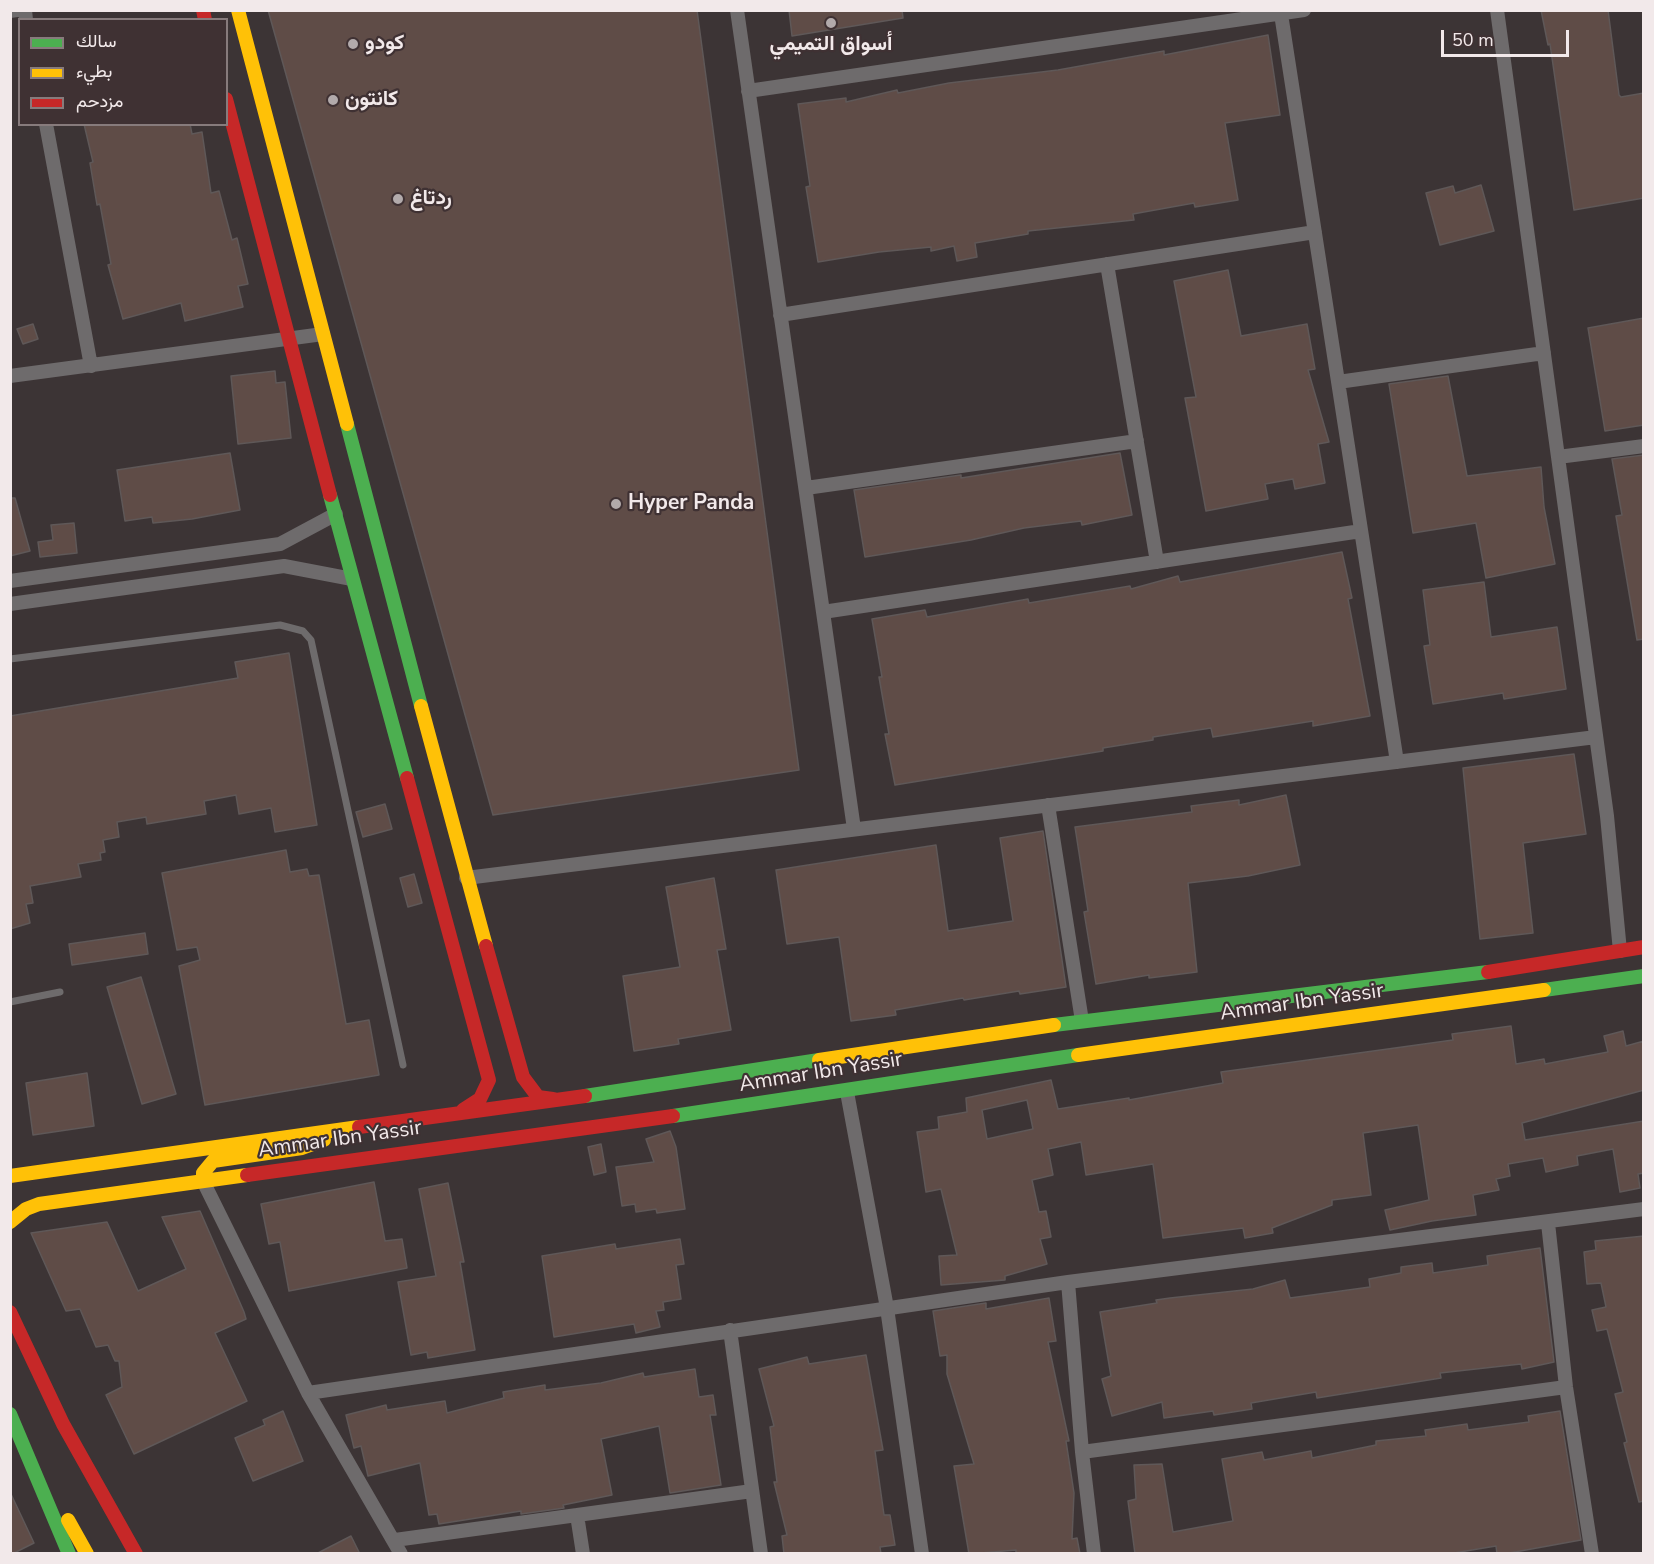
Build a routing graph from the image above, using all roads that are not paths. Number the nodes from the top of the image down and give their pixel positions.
1 (17, 10) edge
2 (238, 10) edge
3 (737, 10) edge
4 (1304, 10) edge
5 (1497, 10) edge
6 (10, 11) edge
7 (1281, 14) junction
8 (748, 91) junction
9 (228, 106) edge
10 (46, 126) edge
11 (1315, 232) junction
12 (1107, 264) junction
13 (780, 315) junction
14 (323, 334) junction
15 (291, 339) junction
16 (1544, 353) junction
17 (91, 366) junction
18 (10, 376) edge
19 (1338, 382) junction
20 (1137, 441) junction
21 (1644, 446) edge
22 (1558, 457) junction
23 (806, 488) junction
24 (336, 514) junction
25 (1361, 531) junction
26 (1157, 562) junction
27 (352, 579) junction
28 (10, 581) edge
29 (10, 604) edge
30 (823, 612) junction
31 (10, 659) edge
32 (1596, 737) junction
33 (1396, 762) junction
34 (1048, 805) junction
35 (854, 829) junction
36 (466, 878) junction
37 (1644, 947) edge
38 (1620, 951) junction
39 (1644, 976) edge
40 (60, 992) dead end
41 (10, 1002) edge
42 (1082, 1021) junction
43 (403, 1065) dead end
44 (847, 1092) junction
45 (555, 1100) junction
46 (457, 1112) junction
47 (366, 1126) junction
48 (10, 1176) edge
49 (203, 1180) junction
50 (1644, 1209) edge
51 (10, 1222) edge
52 (1548, 1223) junction
53 (1068, 1282) junction
54 (886, 1308) junction
55 (10, 1312) edge
56 (730, 1330) junction
57 (1566, 1387) junction
58 (308, 1393) junction
59 (10, 1414) edge
60 (63, 1424) junction
61 (23, 1441) junction
62 (1082, 1452) junction
63 (752, 1491) junction
64 (577, 1515) junction
65 (395, 1540) junction
66 (69, 1554) edge
67 (87, 1554) edge
68 (119, 1554) edge
69 (136, 1554) edge
70 (401, 1554) edge
71 (583, 1554) edge
72 (761, 1554) edge
73 (922, 1554) edge
74 (1094, 1554) edge
75 (1592, 1554) edge

1 - 6 street
2 - 14 street
3 - 8 street
4 - 7 street
5 - 16 street
7 - 8 street
7 - 11 street
8 - 13 street
9 - 15 street
10 - 17 street
11 - 12 street
11 - 19 street
12 - 13 street
12 - 20 street
13 - 23 street
14 - 15 street
14 - 36 street
15 - 17 street
15 - 24 street
16 - 19 street
16 - 22 street
17 - 18 street
19 - 25 street
20 - 23 street
20 - 26 street
21 - 22 street
22 - 32 street
23 - 30 street
24 - 27 street
24 - 28 street
25 - 26 street
25 - 33 street
26 - 30 street
27 - 29 street
27 - 46 street
30 - 35 street
31 - 43 lane
32 - 33 street
32 - 38 street
33 - 34 street
34 - 35 street
34 - 42 street
35 - 36 street
36 - 45 street
37 - 38 street, Ammar Ibn Yassir
38 - 42 street, Ammar Ibn Yassir
39 - 44 street, Ammar Ibn Yassir
40 - 41 lane
42 - 45 street, Ammar Ibn Yassir
44 - 49 street, Ammar Ibn Yassir
44 - 54 street
45 - 46 street, Ammar Ibn Yassir
46 - 47 street, Ammar Ibn Yassir
47 - 48 street, Ammar Ibn Yassir
47 - 49 street
49 - 51 street, Ammar Ibn Yassir
49 - 58 street
50 - 52 street
52 - 53 street
52 - 57 street
53 - 54 street
53 - 62 street
54 - 56 street
54 - 73 street
55 - 60 street
56 - 58 street
56 - 63 street
57 - 62 street
57 - 75 street
58 - 65 street
59 - 61 street
60 - 68 street
60 - 69 street
61 - 66 street
61 - 67 street
62 - 74 street
63 - 64 street
63 - 72 street
64 - 65 street
64 - 71 street
65 - 70 street

